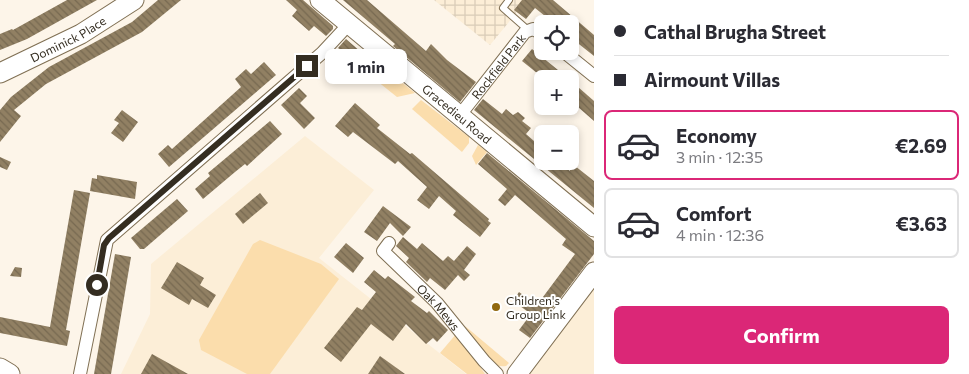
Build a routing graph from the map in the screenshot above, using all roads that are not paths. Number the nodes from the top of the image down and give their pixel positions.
1 (134, 0) edge
2 (320, 0) edge
3 (509, 0) edge
4 (349, 24) junction
5 (528, 30) junction
6 (534, 30) edge
7 (574, 60) edge
8 (0, 73) edge
9 (594, 76) edge
10 (460, 114) junction
11 (594, 227) edge
12 (389, 243) dead end
13 (594, 272) edge
14 (0, 368) edge
15 (10, 374) edge
16 (80, 374) edge
17 (497, 374) edge
18 (517, 374) edge

1 - 8 street, Dominick Place
2 - 4 street, Gracedieu Road
3 - 5 lane
4 - 10 street, Gracedieu Road
4 - 16 street
5 - 6 street, Rockfield Park
5 - 10 street, Rockfield Park
7 - 9 street
10 - 11 street, Gracedieu Road
12 - 17 street, Oak Mews
13 - 18 street
14 - 15 street

